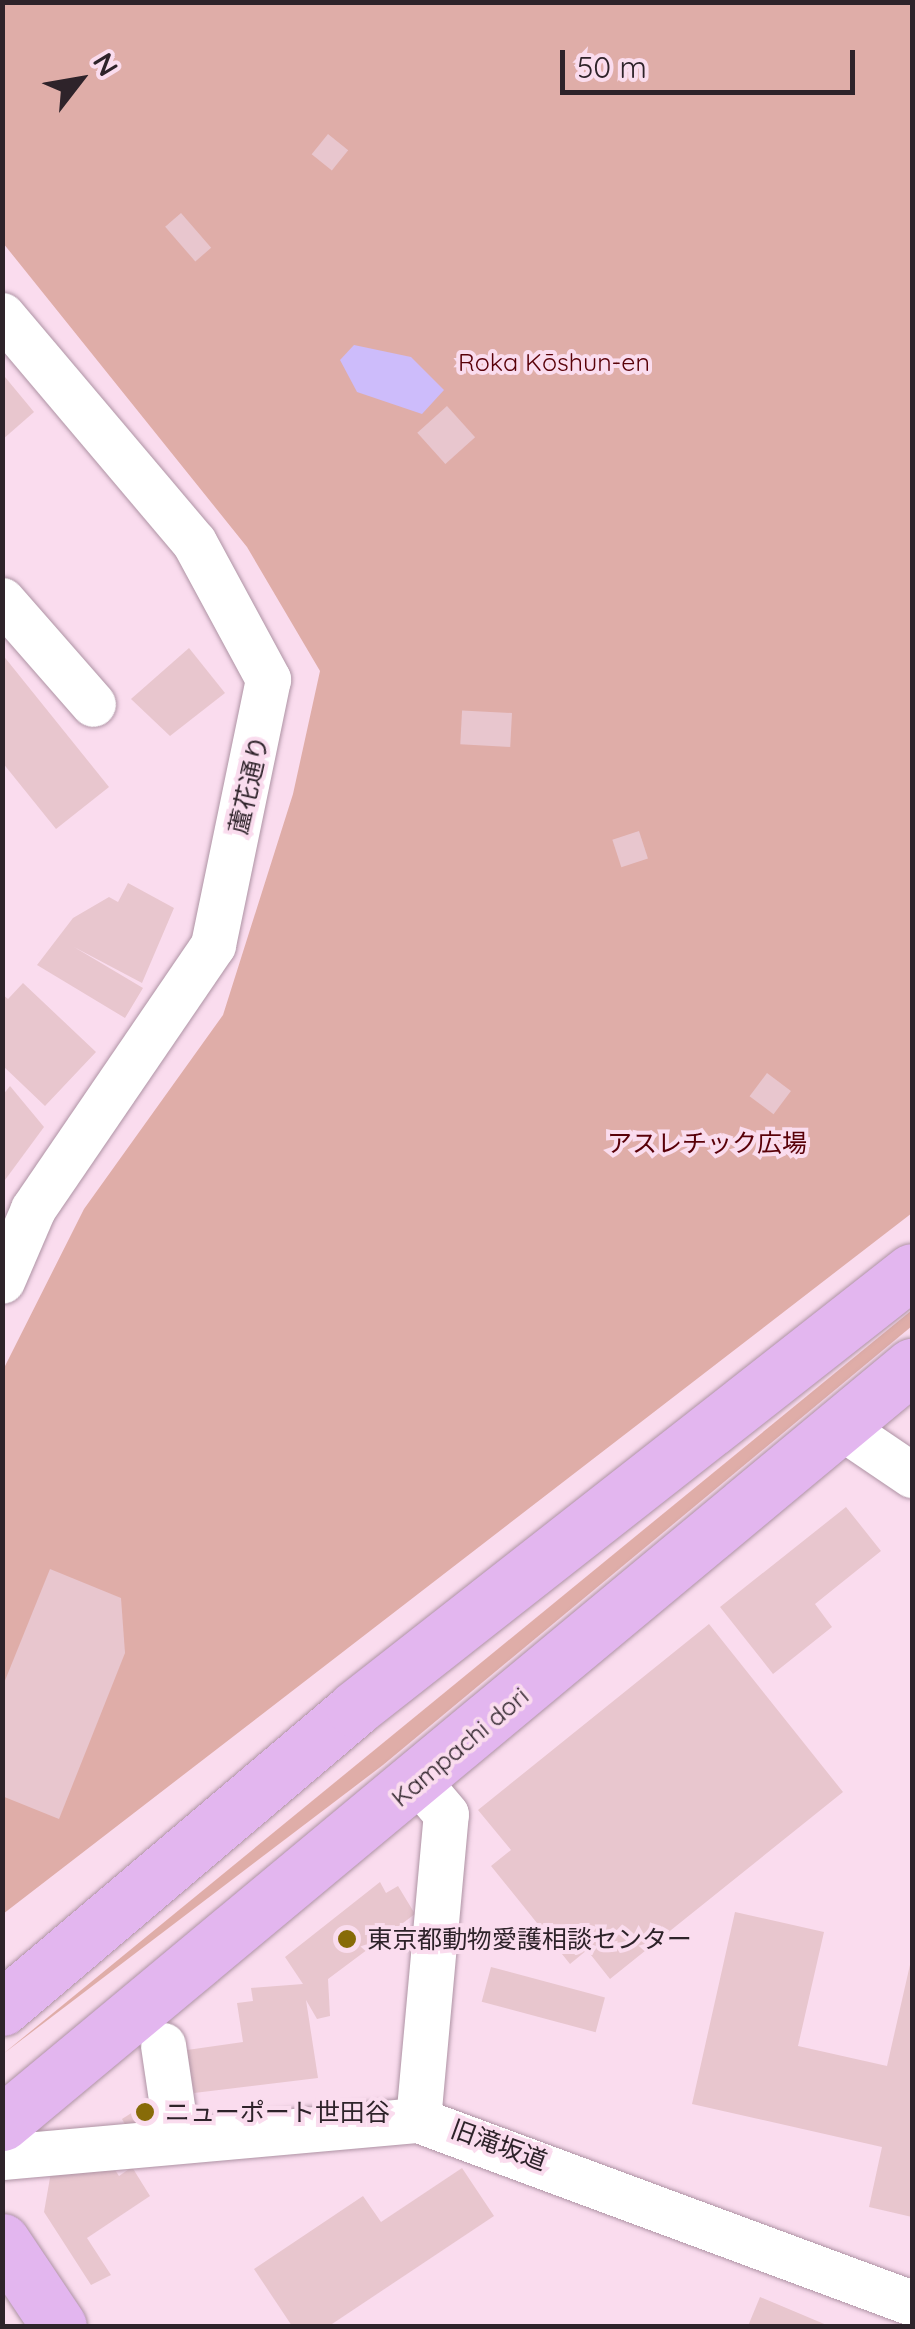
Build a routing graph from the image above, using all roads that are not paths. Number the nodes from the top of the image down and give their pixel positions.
1 (2, 315) edge
2 (2, 600) edge
3 (93, 704) dead end
4 (912, 1271) edge
5 (2, 1280) edge
6 (912, 1366) edge
7 (840, 1427) junction
8 (912, 1475) edge
9 (418, 1782) junction
10 (2, 2008) edge
11 (162, 2045) dead end
12 (418, 2120) junction
13 (2, 2123) edge
14 (177, 2140) junction
15 (2, 2157) edge
16 (2, 2241) edge
17 (912, 2303) edge
18 (59, 2326) edge

1 - 5 street, 蘆花通り
2 - 3 street
4 - 10 main road
6 - 7 main road, Kampachi dori
7 - 8 street
7 - 9 main road, Kampachi dori
9 - 12 street
9 - 13 main road, Kampachi dori
11 - 14 street
12 - 14 street, 旧滝坂道
12 - 17 street, 旧滝坂道
14 - 15 street, 旧滝坂道
16 - 18 main road

